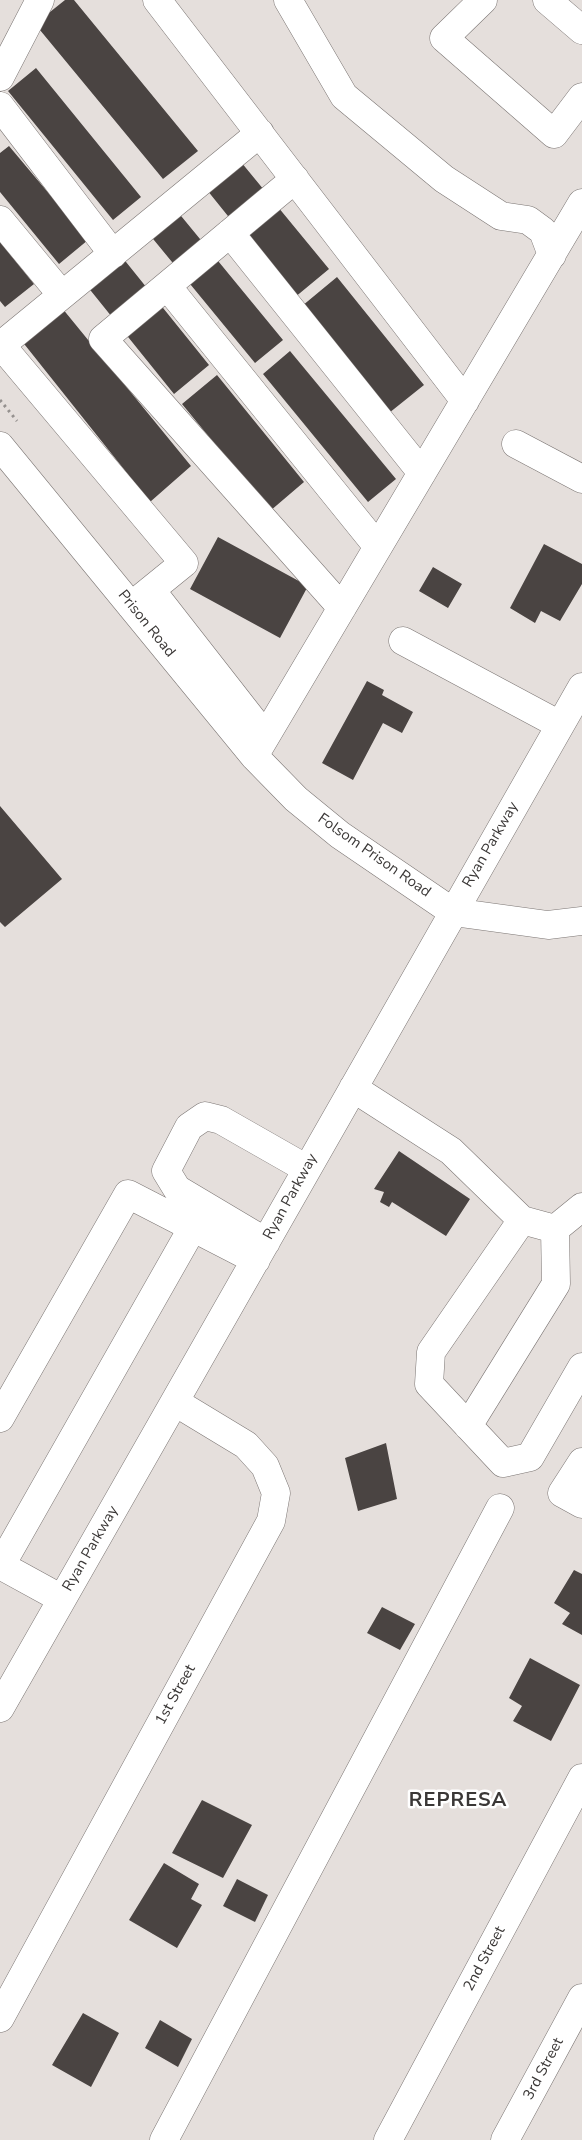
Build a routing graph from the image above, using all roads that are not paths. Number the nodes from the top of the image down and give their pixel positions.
1 (40, 0) edge
2 (157, 0) edge
3 (288, 0) edge
4 (483, 0) edge
5 (547, 0) edge
6 (582, 30) edge
7 (0, 77) edge
8 (582, 97) edge
9 (0, 106) edge
10 (260, 133) junction
11 (295, 179) junction
12 (582, 203) edge
13 (0, 220) edge
14 (230, 233) junction
15 (113, 254) junction
16 (552, 255) junction
17 (167, 286) junction
18 (62, 295) junction
19 (0, 345) edge
20 (465, 400) junction
21 (516, 444) dead end
22 (0, 446) edge
23 (422, 473) junction
24 (582, 479) edge
25 (378, 547) junction
26 (141, 598) junction
27 (342, 608) junction
28 (403, 641) dead end
29 (582, 687) edge
30 (560, 726) junction
31 (260, 746) junction
32 (296, 799) joint
33 (453, 912) junction
34 (582, 921) edge
35 (353, 1088) junction
36 (307, 1169) junction
37 (582, 1208) edge
38 (522, 1220) junction
39 (193, 1227) junction
40 (556, 1229) junction
41 (261, 1251) junction
42 (582, 1367) edge
43 (175, 1402) junction
44 (0, 1418) edge
45 (468, 1426) junction
46 (582, 1462) edge
47 (582, 1504) edge
48 (500, 1508) dead end
49 (1, 1565) edge
50 (62, 1600) junction
51 (0, 1708) edge
52 (582, 1778) edge
53 (582, 1998) edge
54 (0, 2018) edge
55 (164, 2140) edge
56 (388, 2140) edge
57 (505, 2140) edge

1 - 7 street
2 - 10 street
3 - 16 street
4 - 8 street
5 - 6 street
9 - 15 street
10 - 11 street
10 - 15 street
11 - 14 street
11 - 20 street
12 - 16 street
13 - 18 street
14 - 17 street
14 - 23 street
15 - 18 street
16 - 20 street
17 - 25 street
17 - 27 street
18 - 19 street
19 - 26 street
20 - 23 street
21 - 24 street
22 - 26 street, Prison Road
23 - 25 street
25 - 27 street
26 - 31 street, Prison Road
27 - 31 street
28 - 30 street
29 - 30 street, Ryan Parkway
30 - 33 street, Ryan Parkway
31 - 32 street, Prison Road
32 - 33 street, Folsom Prison Road
33 - 34 street
33 - 35 street, Ryan Parkway
35 - 36 street, Ryan Parkway
35 - 38 street
36 - 41 street, Ryan Parkway
36 - 41 street
37 - 40 street
38 - 40 street
38 - 45 street
39 - 41 street
39 - 44 street
39 - 49 street
40 - 45 street
41 - 43 street, Ryan Parkway
42 - 45 street
43 - 50 street, Ryan Parkway
43 - 54 street, 1st Street
46 - 47 street
48 - 55 street
49 - 50 street
50 - 51 street, Ryan Parkway
52 - 56 street, 2nd Street
53 - 57 street, 3rd Street

